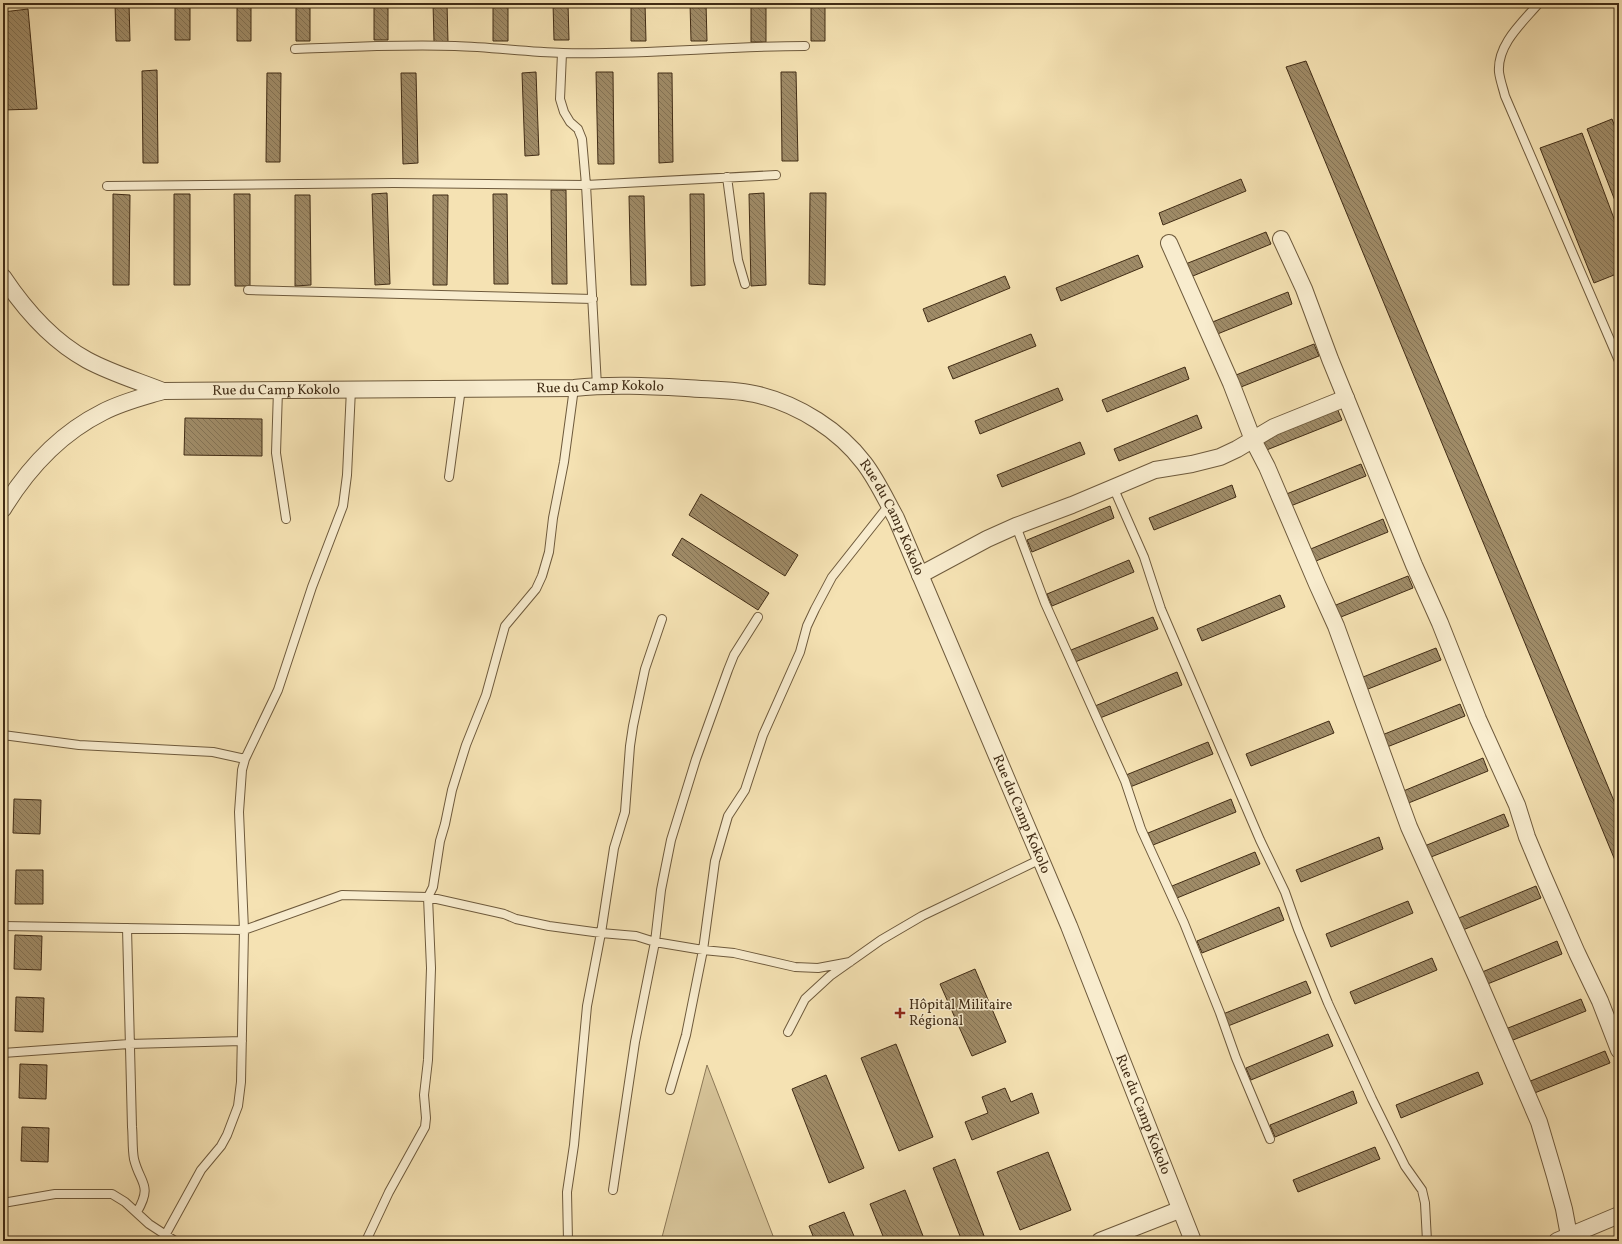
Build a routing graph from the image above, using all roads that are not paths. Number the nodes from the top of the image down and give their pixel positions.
1 (1539, 3) edge
2 (805, 46) dead end
3 (294, 49) dead end
4 (562, 53) junction
5 (776, 175) dead end
6 (727, 177) junction
7 (586, 185) junction
8 (107, 186) dead end
9 (1281, 239) dead end
10 (1169, 243) dead end
11 (3, 278) edge
12 (745, 284) dead end
13 (248, 290) dead end
14 (593, 299) junction
15 (1619, 362) edge
16 (597, 386) junction
17 (461, 388) junction
18 (574, 388) junction
19 (351, 389) junction
20 (278, 390) junction
21 (164, 391) junction
22 (1346, 398) junction
23 (1253, 440) junction
24 (448, 477) dead end
25 (1114, 489) junction
26 (889, 505) junction
27 (3, 509) edge
28 (286, 519) dead end
29 (1016, 526) junction
30 (920, 575) junction
31 (758, 617) dead end
32 (662, 619) dead end
33 (3, 735) edge
34 (245, 759) junction
35 (1041, 859) junction
36 (428, 897) junction
37 (3, 926) edge
38 (127, 928) junction
39 (244, 930) junction
40 (601, 933) junction
41 (655, 942) junction
42 (703, 950) junction
43 (850, 962) junction
44 (788, 1032) dead end
45 (242, 1041) junction
46 (129, 1044) junction
47 (1619, 1050) edge
48 (3, 1053) edge
49 (670, 1090) dead end
50 (1270, 1139) dead end
51 (614, 1190) dead end
52 (3, 1203) edge
53 (1179, 1210) junction
54 (137, 1212) junction
55 (1619, 1215) edge
56 (163, 1238) edge
57 (1565, 1239) edge
58 (175, 1241) edge
59 (366, 1241) edge
60 (568, 1241) edge
61 (1100, 1241) edge
62 (1193, 1241) edge
63 (1427, 1241) edge

1 - 15 lane
2 - 4 lane
3 - 4 lane
4 - 7 lane
5 - 6 lane
6 - 7 lane
6 - 12 lane
7 - 8 lane
7 - 14 lane
9 - 22 street
10 - 23 street
11 - 21 street, Rue du Camp Kokolo
13 - 14 lane
14 - 16 lane
16 - 18 street, Rue du Camp Kokolo
16 - 26 street, Rue du Camp Kokolo
17 - 18 street, Rue du Camp Kokolo
17 - 19 street, Rue du Camp Kokolo
17 - 24 lane
18 - 36 lane
19 - 20 street, Rue du Camp Kokolo
19 - 34 lane
20 - 21 street, Rue du Camp Kokolo
20 - 28 lane
21 - 27 street, Rue du Camp Kokolo
22 - 23 street
22 - 47 street
23 - 25 street
23 - 57 street
25 - 29 street
25 - 63 lane
26 - 30 street, Rue du Camp Kokolo
26 - 42 lane
29 - 30 street
29 - 50 lane
30 - 35 street, Rue du Camp Kokolo
31 - 41 lane
32 - 40 lane
33 - 34 lane
34 - 39 lane
35 - 43 lane
35 - 53 street, Rue du Camp Kokolo
36 - 39 lane
36 - 40 lane
36 - 59 lane
37 - 38 lane
38 - 39 lane
38 - 46 lane
39 - 45 lane
40 - 41 lane
40 - 60 lane
41 - 42 lane
41 - 51 lane
42 - 43 lane
42 - 49 lane
43 - 44 lane
45 - 46 lane
45 - 56 lane
46 - 48 lane
46 - 54 lane
52 - 54 lane
53 - 61 street
53 - 62 street, Rue du Camp Kokolo
54 - 56 lane
55 - 57 street
56 - 58 lane

